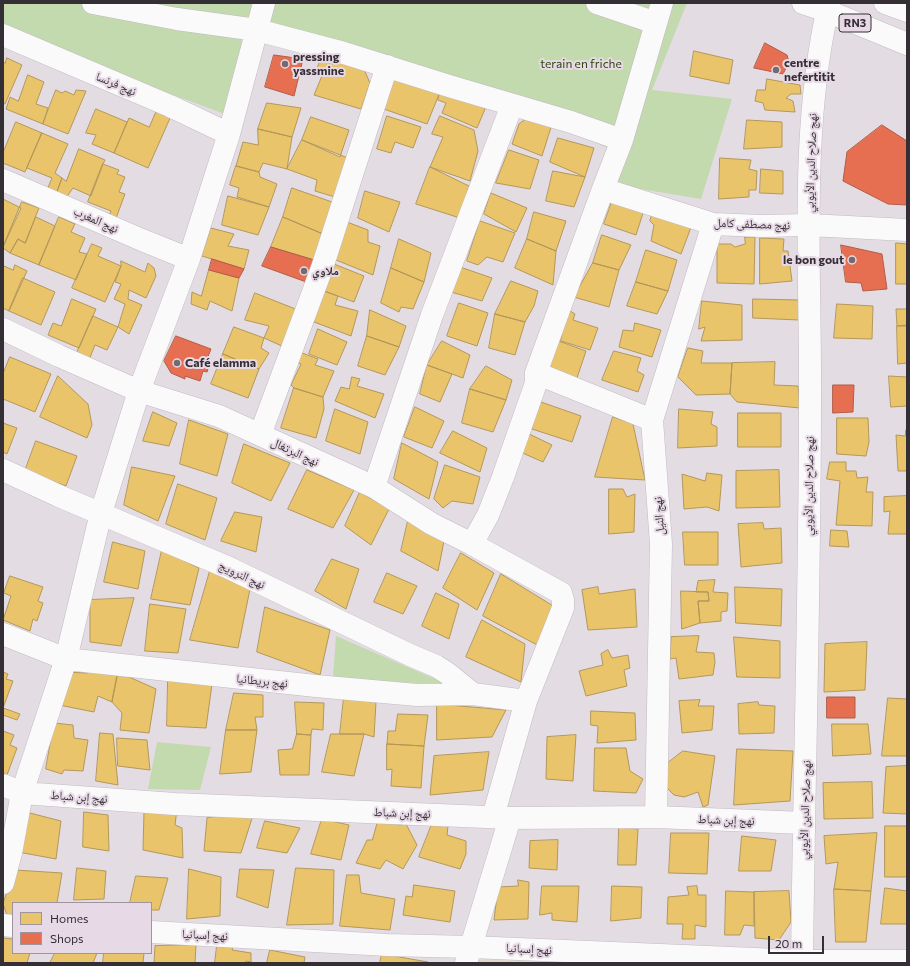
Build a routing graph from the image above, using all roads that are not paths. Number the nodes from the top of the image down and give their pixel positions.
1 (93, 3) edge
2 (264, 3) edge
3 (597, 3) edge
4 (803, 3) edge
5 (885, 3) edge
6 (828, 7) edge
7 (907, 12) edge
8 (659, 13) edge
9 (257, 30) junction
10 (3, 35) edge
11 (907, 44) edge
12 (387, 66) junction
13 (512, 105) junction
14 (229, 134) junction
15 (622, 140) junction
16 (3, 180) edge
17 (603, 190) junction
18 (713, 224) junction
19 (808, 225) junction
20 (907, 230) edge
21 (189, 259) junction
22 (3, 329) edge
23 (536, 373) junction
24 (139, 390) junction
25 (652, 420) junction
26 (260, 435) junction
27 (3, 470) edge
28 (374, 487) junction
29 (101, 513) junction
30 (472, 544) junction
31 (3, 634) edge
32 (66, 659) junction
33 (473, 694) junction
34 (526, 701) junction
35 (12, 789) edge
36 (656, 817) junction
37 (501, 818) junction
38 (804, 823) junction
39 (3, 883) edge
40 (152, 932) edge
41 (469, 955) edge
42 (907, 961) edge
43 (802, 962) edge

1 - 9 street
2 - 9 street
3 - 8 street
4 - 6 street, RN3
5 - 7 street, RN3
6 - 11 street, RN3
6 - 19 street, نهج صلاح الدين الأيوبي
8 - 15 street
9 - 12 street
9 - 14 street
10 - 14 street, نهج فرنسا
12 - 13 street
12 - 26 street
13 - 15 street
13 - 28 street
14 - 21 street
15 - 17 street
16 - 21 street, نهج المغرب
17 - 18 street, نهج مصطفى كامل
17 - 23 street
18 - 19 street, نهج مصطفى كامل
18 - 25 street, نهج النيل
19 - 20 street, نهج مصطفى كامل
19 - 38 street, نهج صلاح الدين الأيوبي
21 - 24 street
22 - 24 street, نهج البرتغال
23 - 25 street
23 - 30 street
24 - 26 street, نهج البرتغال
24 - 29 street
25 - 36 street, نهج النيل
26 - 28 street, نهج البرتغال
27 - 29 street, نهج النرويج
28 - 30 street, نهج البرتغال
29 - 32 street
29 - 33 street, نهج النرويج
30 - 34 street, نهج البرتغال
31 - 32 street, نهج بريطانيا
32 - 33 street, نهج بريطانيا
32 - 35 street
33 - 34 street, نهج بريطانيا
34 - 37 street
35 - 37 street, نهج إبن شباط
35 - 39 street
36 - 37 street, نهج إبن شباط
36 - 38 street, نهج إبن شباط
37 - 41 street
38 - 43 street, نهج صلاح الدين الأيوبي
40 - 41 street, نهج إسبانيا
41 - 43 street, نهج إسبانيا
42 - 43 street, نهج إسبانيا

